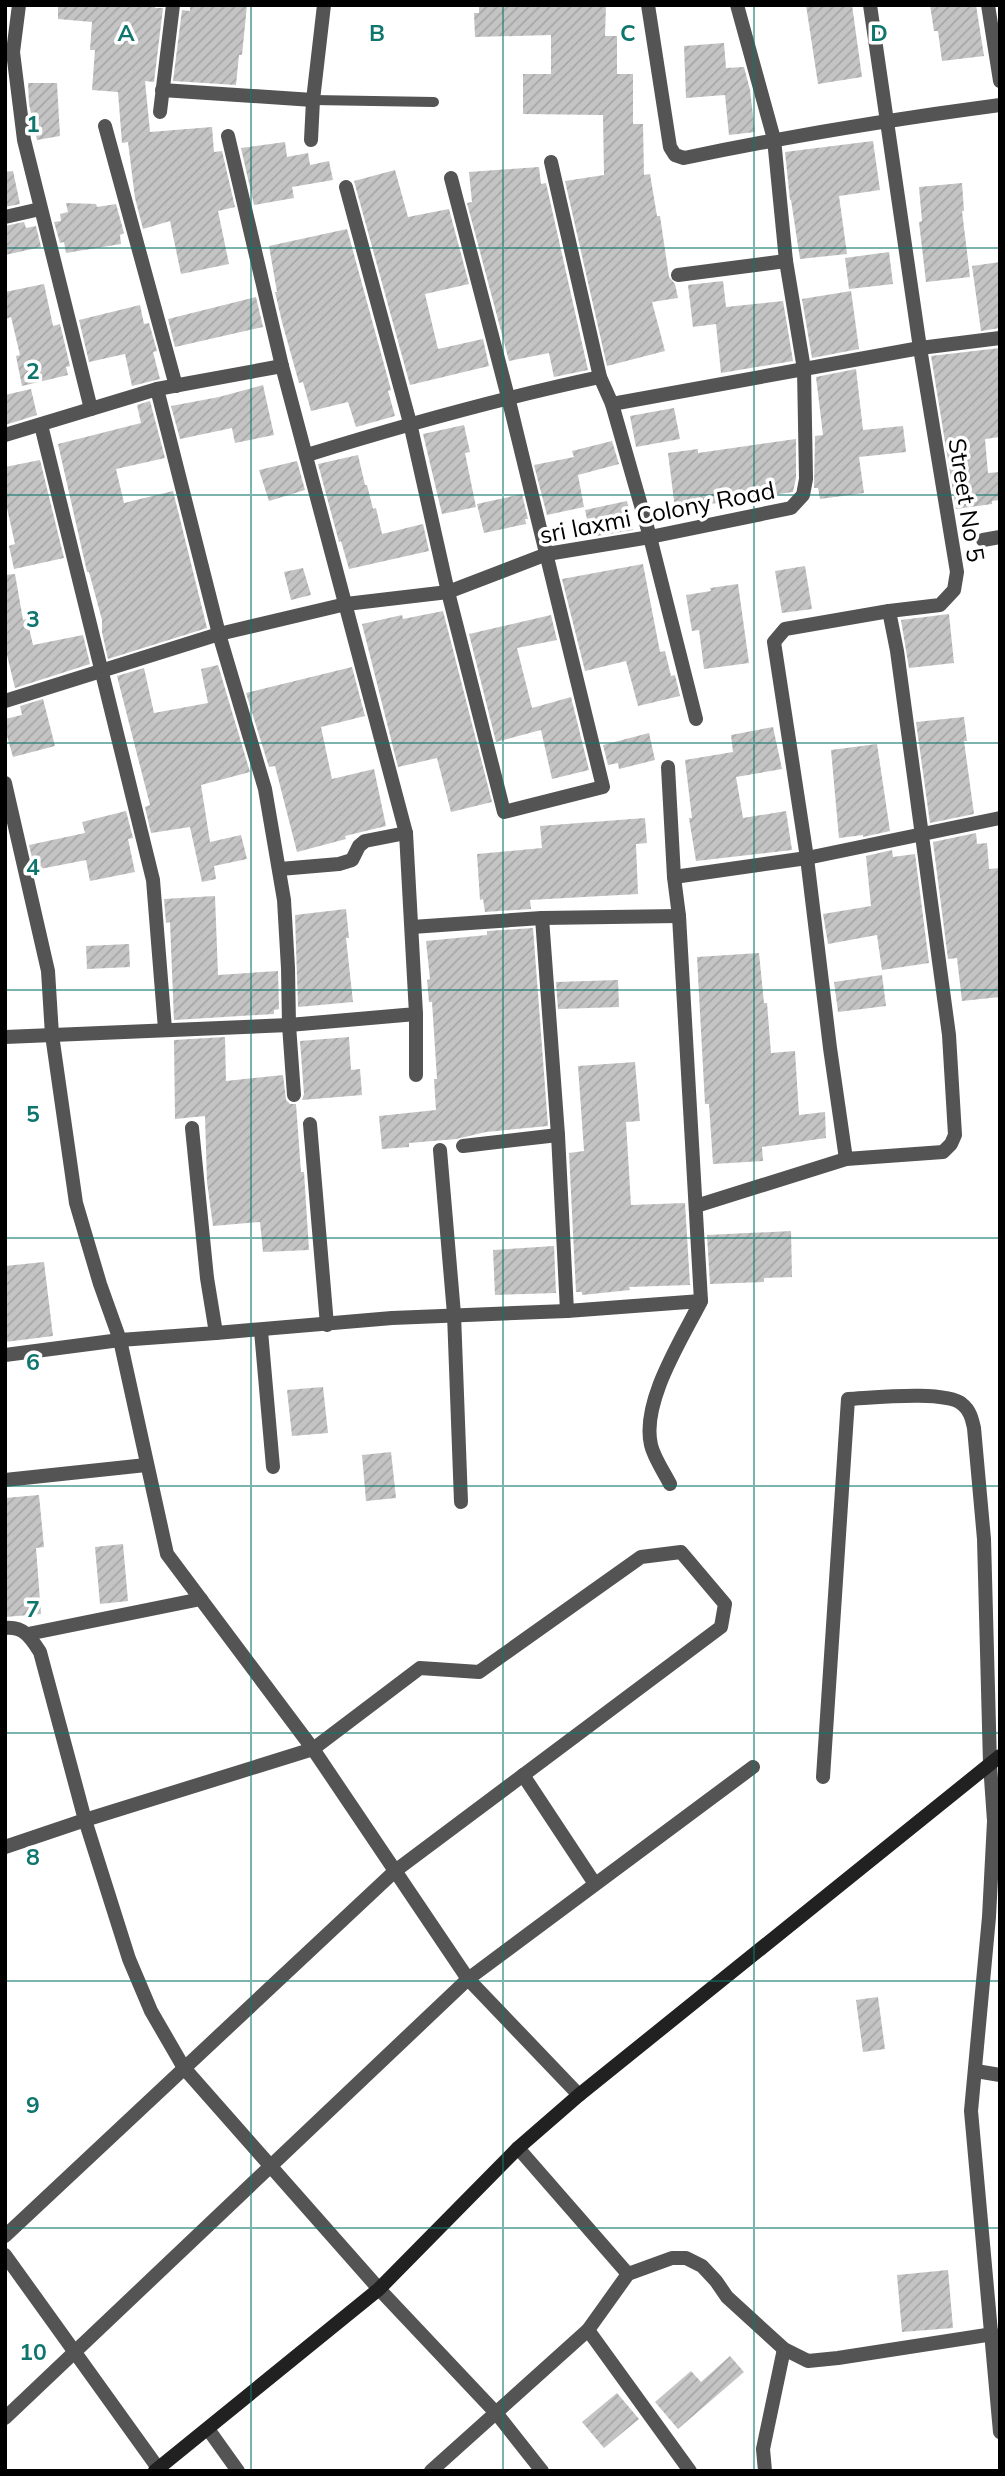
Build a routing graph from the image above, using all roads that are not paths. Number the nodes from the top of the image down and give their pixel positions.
1 (19, 5) edge
2 (173, 5) edge
3 (324, 5) edge
4 (648, 5) edge
5 (737, 5) edge
6 (870, 5) edge
7 (988, 5) edge
8 (1000, 80) edge
9 (162, 90) junction
10 (313, 100) junction
11 (434, 102) dead end
12 (1000, 105) edge
13 (160, 112) dead end
14 (886, 120) junction
15 (105, 126) dead end
16 (228, 136) dead end
17 (774, 139) junction
18 (311, 140) dead end
19 (551, 162) dead end
20 (451, 178) dead end
21 (346, 187) dead end
22 (40, 209) junction
23 (5, 218) edge
24 (786, 261) junction
25 (678, 275) dead end
26 (1000, 338) edge
27 (920, 348) junction
28 (282, 366) junction
29 (804, 369) junction
30 (600, 377) junction
31 (176, 386) junction
32 (157, 389) junction
33 (508, 397) junction
34 (612, 404) junction
35 (91, 409) junction
36 (410, 423) junction
37 (41, 425) junction
38 (5, 435) edge
39 (307, 455) junction
40 (650, 537) junction
41 (1000, 537) edge
42 (983, 540) dead end
43 (547, 554) junction
44 (448, 592) junction
45 (346, 604) junction
46 (889, 611) junction
47 (219, 634) junction
48 (101, 671) junction
49 (5, 701) edge
50 (696, 719) dead end
51 (668, 767) dead end
52 (5, 783) edge
53 (1000, 818) edge
54 (406, 833) junction
55 (922, 835) junction
56 (807, 858) junction
57 (280, 869) junction
58 (674, 877) junction
59 (680, 916) junction
60 (542, 918) junction
61 (412, 928) junction
62 (416, 1014) junction
63 (289, 1025) junction
64 (165, 1029) junction
65 (52, 1035) junction
66 (5, 1037) edge
67 (416, 1075) dead end
68 (294, 1095) dead end
69 (310, 1124) dead end
70 (192, 1128) dead end
71 (558, 1135) junction
72 (463, 1146) dead end
73 (440, 1150) dead end
74 (846, 1159) junction
75 (696, 1206) junction
76 (701, 1301) junction
77 (567, 1311) junction
78 (454, 1314) junction
79 (327, 1325) junction
80 (261, 1331) junction
81 (216, 1333) junction
82 (120, 1340) junction
83 (5, 1355) edge
84 (146, 1465) junction
85 (273, 1467) dead end
86 (5, 1480) edge
87 (670, 1484) dead end
88 (461, 1502) dead end
89 (201, 1599) junction
90 (5, 1628) edge
91 (28, 1634) junction
92 (313, 1748) junction
93 (995, 1760) edge
94 (753, 1767) dead end
95 (523, 1775) junction
96 (823, 1777) dead end
97 (85, 1819) junction
98 (5, 1847) edge
99 (395, 1871) junction
100 (595, 1884) junction
101 (994, 1918) edge
102 (468, 1979) junction
103 (184, 2068) junction
104 (976, 2071) junction
105 (1000, 2075) edge
106 (579, 2095) junction
107 (518, 2148) junction
108 (270, 2165) junction
109 (5, 2236) edge
110 (5, 2255) edge
111 (628, 2274) junction
112 (379, 2289) junction
113 (588, 2330) junction
114 (993, 2334) junction
115 (784, 2349) junction
116 (75, 2352) junction
117 (497, 2414) junction
118 (5, 2418) edge
119 (208, 2429) junction
120 (1000, 2432) edge
121 (156, 2470) edge
122 (238, 2471) edge
123 (431, 2471) edge
124 (542, 2471) edge
125 (690, 2471) edge
126 (765, 2471) edge

1 - 22 street
2 - 9 street
3 - 10 street
4 - 17 street
5 - 17 street, sri laxmi Colony Road
6 - 14 street, Street No 5
7 - 8 street
9 - 10 street
9 - 13 street
10 - 11 lane
10 - 18 street
12 - 14 street
14 - 17 street
14 - 27 street, Street No 5
15 - 31 street
16 - 28 street
17 - 24 street, sri laxmi Colony Road
19 - 30 street
20 - 33 street
21 - 36 street
22 - 23 street
22 - 35 street
24 - 25 street
24 - 29 street, sri laxmi Colony Road
26 - 27 street
27 - 29 street
27 - 46 street, Street No 5
28 - 31 street
28 - 39 street
29 - 34 street
29 - 40 street, sri laxmi Colony Road
30 - 33 street
30 - 34 street
31 - 32 street
32 - 35 street
32 - 47 street
33 - 36 street
33 - 43 street
34 - 40 street
35 - 37 street
36 - 39 street
36 - 44 street
37 - 38 street
37 - 48 street
39 - 45 street
40 - 43 street, sri laxmi Colony Road
40 - 50 street
41 - 42 street
43 - 44 street, sri laxmi Colony Road
43 - 44 street
44 - 45 street, sri laxmi Colony Road
45 - 47 street, sri laxmi Colony Road
45 - 54 street
46 - 55 street
46 - 56 street, Street No 5
47 - 48 street, sri laxmi Colony Road
47 - 57 street
48 - 49 street, sri laxmi Colony Road
48 - 64 street
51 - 58 street
52 - 65 street
53 - 55 street
54 - 57 street
54 - 61 street
55 - 56 street
55 - 74 street
56 - 58 street
56 - 74 street, Street No 5
57 - 63 street
58 - 59 street
59 - 60 street
59 - 75 street
60 - 61 street
60 - 71 street
61 - 62 street
62 - 63 street
62 - 67 street
63 - 64 street
63 - 68 street
64 - 65 street
65 - 66 street
65 - 82 street
69 - 79 street
70 - 81 street
71 - 72 street
71 - 77 street
73 - 78 street
74 - 75 street
75 - 76 street
76 - 77 street
76 - 87 street
77 - 78 street
78 - 79 street
78 - 88 street
79 - 80 street
80 - 81 street
80 - 85 street
81 - 82 street
82 - 83 street
82 - 84 street
84 - 86 street
84 - 89 street
89 - 91 street
89 - 92 street
90 - 91 street
91 - 97 street
92 - 95 street
92 - 97 street
92 - 99 street
93 - 96 street
93 - 101 street
93 - 106 street
94 - 100 street
95 - 99 street
95 - 100 street
97 - 98 street
97 - 103 street
99 - 102 street
99 - 103 street
100 - 102 street
101 - 104 street
102 - 106 street
102 - 108 street
103 - 108 street
103 - 109 street
104 - 105 street
104 - 114 street
106 - 107 street
107 - 111 street
107 - 112 street
108 - 112 street
108 - 116 street
110 - 116 street
111 - 113 street
111 - 115 street
112 - 117 street
112 - 119 street
113 - 117 street
113 - 125 street
114 - 115 street
114 - 120 street
115 - 126 street
116 - 118 street
116 - 121 street
117 - 123 street
117 - 124 street
119 - 121 street
119 - 122 street

